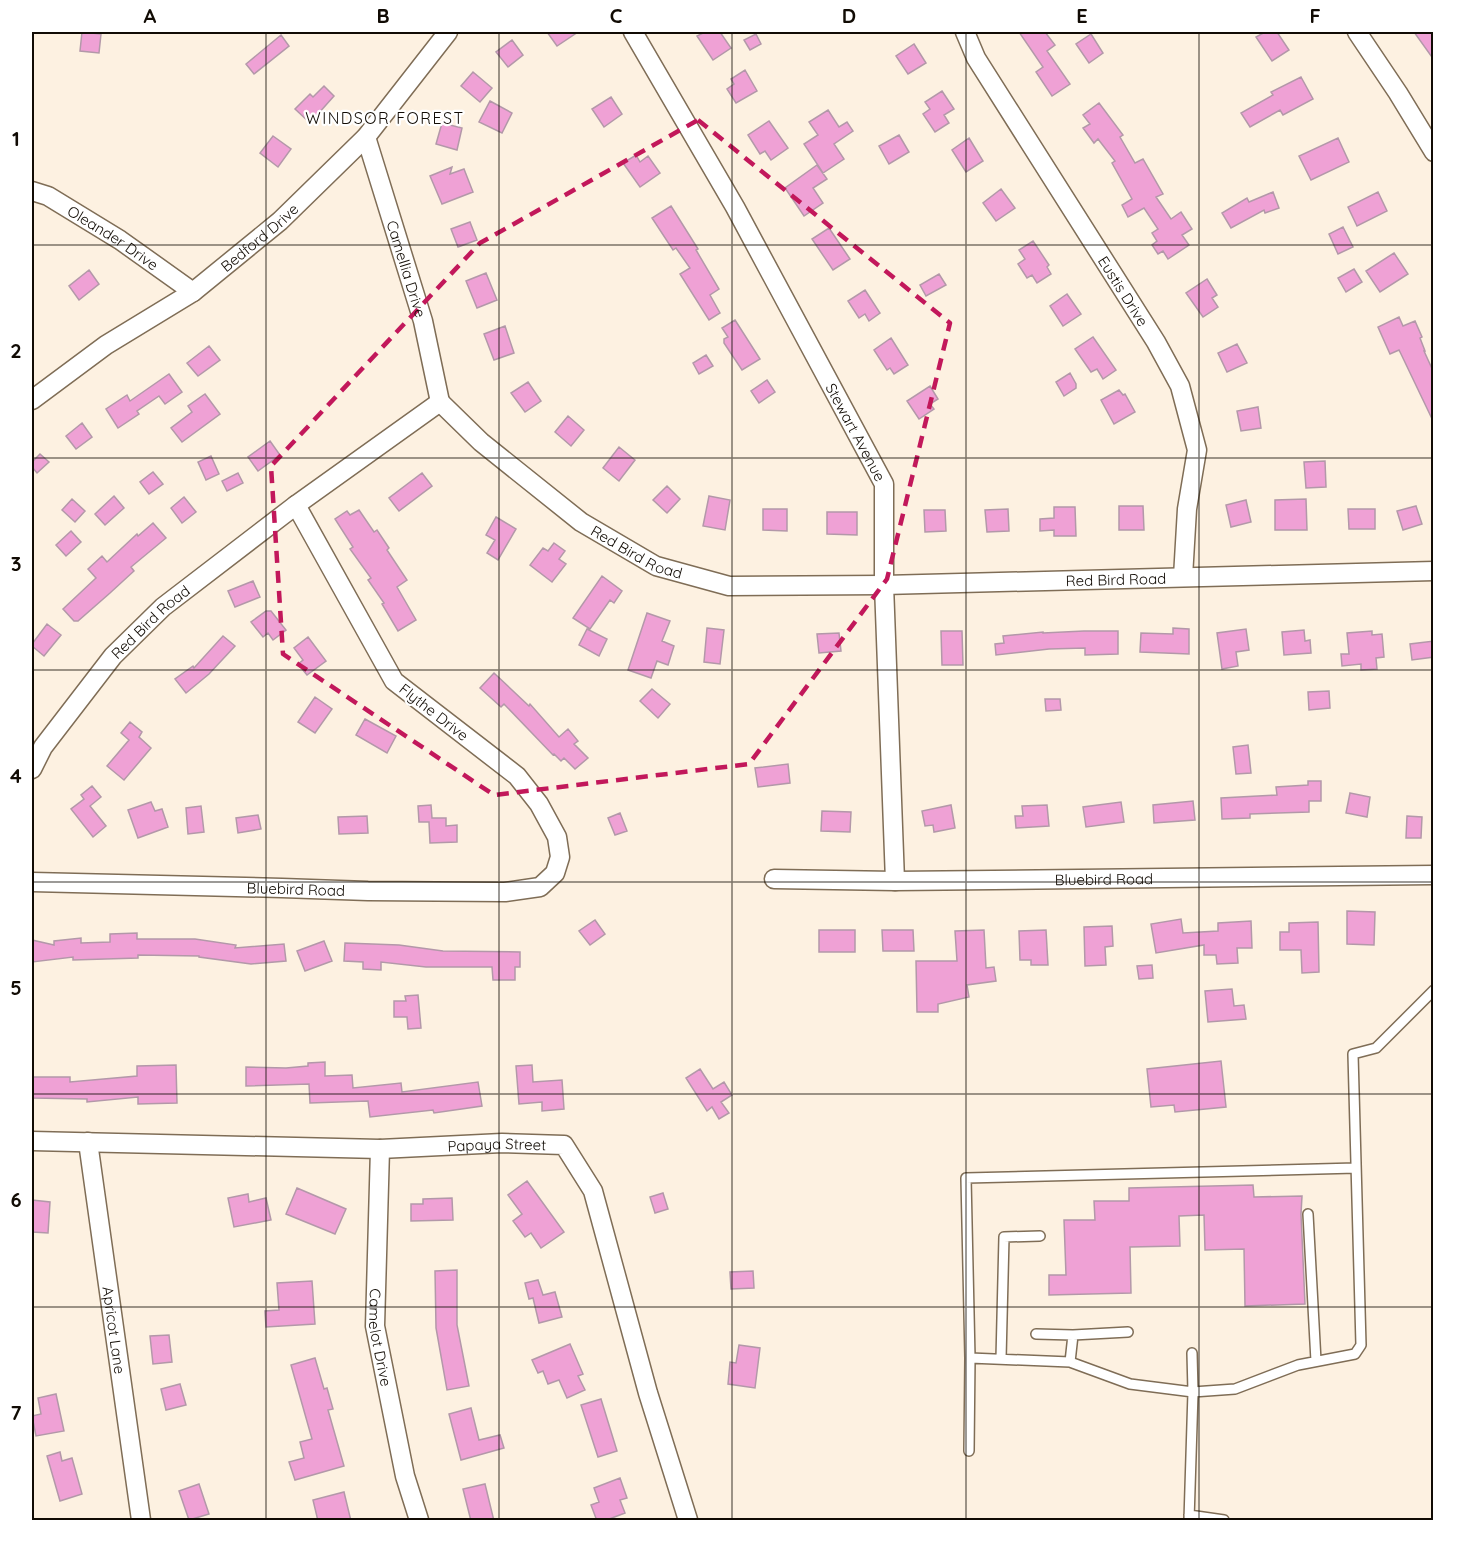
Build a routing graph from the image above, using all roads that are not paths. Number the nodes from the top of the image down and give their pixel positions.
1 (448, 32) edge
2 (633, 32) edge
3 (965, 32) edge
4 (1357, 32) edge
5 (366, 137) junction
6 (1434, 153) edge
7 (32, 191) edge
8 (194, 292) junction
9 (32, 400) edge
10 (440, 402) junction
11 (296, 505) junction
12 (1434, 571) edge
13 (1183, 577) junction
14 (884, 585) junction
15 (32, 769) edge
16 (555, 873) joint
17 (1434, 875) edge
18 (774, 879) dead end
19 (895, 881) junction
20 (32, 882) edge
21 (1434, 990) edge
22 (32, 1141) edge
23 (88, 1142) junction
24 (380, 1149) junction
25 (1356, 1168) junction
26 (1308, 1214) dead end
27 (1040, 1236) dead end
28 (1128, 1332) dead end
29 (1036, 1334) dead end
30 (1073, 1335) junction
31 (1192, 1353) dead end
32 (970, 1358) junction
33 (1001, 1359) junction
34 (1316, 1361) junction
35 (1070, 1362) junction
36 (1193, 1392) junction
37 (969, 1451) dead end
38 (1189, 1518) edge
39 (141, 1521) edge
40 (419, 1521) edge
41 (688, 1521) edge
42 (1224, 1521) edge

1 - 5 street, Bedford Drive
2 - 14 street, Stewart Avenue
3 - 13 street, Eustis Drive
4 - 6 street
5 - 8 street, Bedford Drive
5 - 10 street, Camellia Drive
7 - 8 street, Oleander Drive
8 - 9 street, Bedford Drive
10 - 11 street, Red Bird Road
10 - 14 street, Red Bird Road
11 - 15 street, Red Bird Road
11 - 16 street, Flythe Drive
12 - 13 street, Red Bird Road
13 - 14 street, Red Bird Road
14 - 19 street, Stewart Avenue
16 - 20 street, Bluebird Road
17 - 19 street, Bluebird Road
18 - 19 street, Bluebird Road
21 - 25 lane
22 - 23 street, Papaya Street
23 - 24 street, Papaya Street
23 - 39 street, Apricot Lane
24 - 40 street, Camelot Drive
24 - 41 street, Papaya Street
25 - 32 lane
25 - 34 lane
26 - 34 lane
27 - 33 lane
28 - 30 lane
29 - 30 lane
30 - 35 lane
31 - 36 lane
32 - 33 lane
32 - 37 lane
33 - 35 lane
34 - 36 lane
35 - 36 lane
36 - 38 lane
38 - 42 lane

